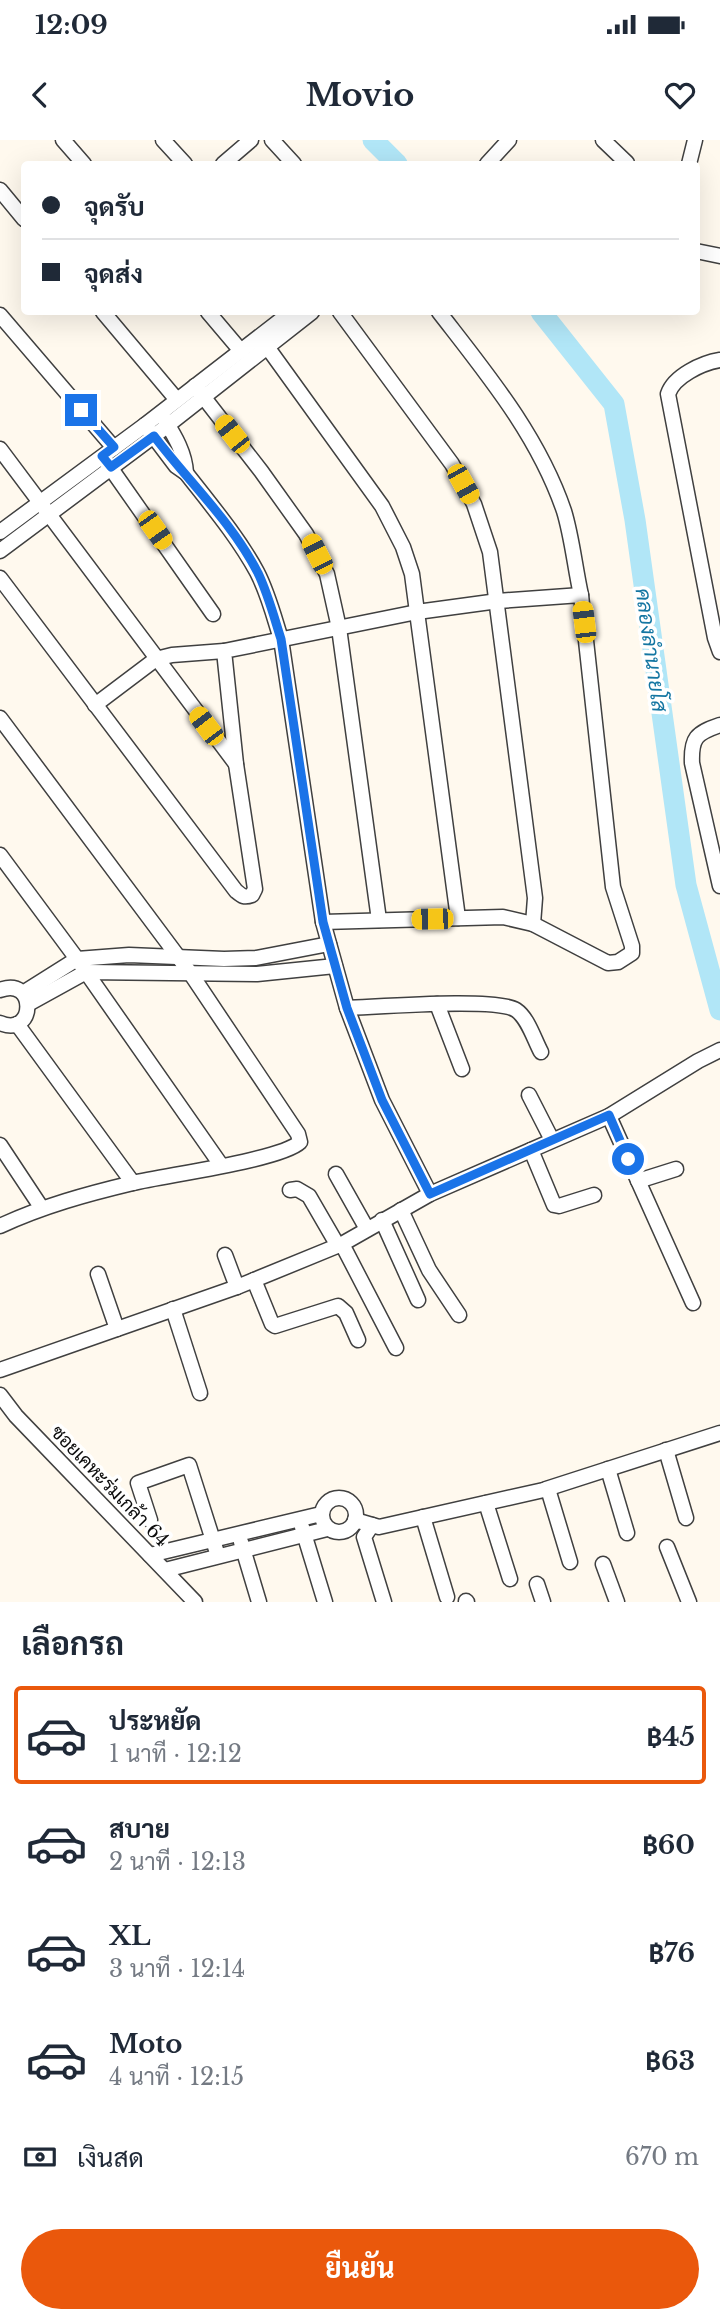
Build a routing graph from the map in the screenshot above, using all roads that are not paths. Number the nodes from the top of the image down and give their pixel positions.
1 (64, 140) edge
2 (163, 140) edge
3 (251, 140) edge
4 (272, 140) edge
5 (509, 140) edge
6 (603, 140) edge
7 (695, 140) edge
8 (82, 161) edge
9 (182, 161) edge
10 (226, 161) edge
11 (291, 161) edge
12 (493, 161) edge
13 (625, 161) edge
14 (690, 161) edge
15 (0, 190) edge
16 (21, 215) edge
17 (700, 252) edge
18 (720, 256) edge
19 (0, 315) edge
20 (106, 315) edge
21 (211, 315) edge
22 (288, 315) edge
23 (307, 315) edge
24 (342, 315) edge
25 (441, 315) edge
26 (263, 342) junction
27 (241, 351) junction
28 (720, 360) edge
29 (199, 391) junction
30 (177, 400) junction
31 (164, 419) junction
32 (149, 431) junction
33 (0, 449) edge
34 (109, 457) junction
35 (186, 473) junction
36 (45, 508) junction
37 (0, 532) edge
38 (0, 551) edge
39 (0, 578) edge
40 (581, 595) junction
41 (498, 601) junction
42 (417, 612) junction
43 (213, 614) dead end
44 (339, 628) junction
45 (281, 639) junction
46 (224, 651) junction
47 (720, 652) edge
48 (156, 659) junction
49 (95, 705) junction
50 (0, 718) edge
51 (720, 725) edge
52 (236, 764) junction
53 (0, 855) edge
54 (720, 886) edge
55 (458, 918) junction
56 (379, 920) junction
57 (323, 922) junction
58 (533, 924) junction
59 (329, 944) junction
60 (178, 956) junction
61 (81, 966) junction
62 (335, 966) junction
63 (191, 974) junction
64 (0, 990) edge
65 (25, 998) junction
66 (437, 1004) junction
67 (347, 1008) junction
68 (0, 1024) edge
69 (17, 1024) junction
70 (541, 1052) dead end
71 (716, 1052) edge
72 (462, 1069) dead end
73 (529, 1095) dead end
74 (609, 1115) junction
75 (552, 1140) junction
76 (0, 1145) edge
77 (530, 1150) junction
78 (221, 1165) junction
79 (676, 1169) dead end
80 (336, 1174) dead end
81 (638, 1181) junction
82 (133, 1183) junction
83 (290, 1190) dead end
84 (430, 1194) junction
85 (594, 1195) dead end
86 (41, 1208) junction
87 (401, 1210) junction
88 (382, 1220) junction
89 (0, 1226) edge
90 (367, 1229) junction
91 (340, 1245) junction
92 (225, 1255) dead end
93 (98, 1274) dead end
94 (254, 1280) junction
95 (237, 1287) junction
96 (418, 1300) dead end
97 (693, 1303) dead end
98 (173, 1309) junction
99 (458, 1315) dead end
100 (117, 1329) junction
101 (358, 1340) dead end
102 (396, 1348) dead end
103 (0, 1370) edge
104 (200, 1393) dead end
105 (0, 1395) edge
106 (720, 1433) edge
107 (666, 1450) junction
108 (608, 1469) junction
109 (546, 1489) junction
110 (486, 1503) junction
111 (321, 1514) junction
112 (423, 1517) junction
113 (686, 1518) dead end
114 (300, 1519) junction
115 (150, 1520) dead end
116 (355, 1520) junction
117 (372, 1525) junction
118 (327, 1529) junction
119 (627, 1533) dead end
120 (238, 1534) junction
121 (304, 1535) junction
122 (213, 1540) junction
123 (667, 1547) dead end
124 (243, 1550) junction
125 (150, 1555) junction
126 (218, 1556) junction
127 (570, 1562) dead end
128 (603, 1564) dead end
129 (165, 1570) junction
130 (510, 1579) dead end
131 (537, 1584) dead end
132 (447, 1597) dead end
133 (195, 1602) edge
134 (259, 1602) edge
135 (325, 1602) edge
136 (384, 1602) edge
137 (543, 1602) edge
138 (617, 1602) edge
139 (689, 1602) edge

1 - 8 street
2 - 9 street
3 - 10 street
4 - 11 street
5 - 12 street
6 - 13 street
7 - 14 street
15 - 16 street
17 - 18 street
19 - 34 street
20 - 30 street
21 - 27 street
22 - 26 street
23 - 26 street
24 - 41 street
25 - 40 street
26 - 27 street
26 - 29 street
26 - 42 street
27 - 29 street
28 - 47 street
29 - 30 street
29 - 31 street
29 - 44 street
30 - 31 street
31 - 32 street
31 - 35 street
32 - 34 street
32 - 35 street
33 - 36 street
34 - 36 street
34 - 43 street
35 - 45 street
36 - 37 street
36 - 38 street
36 - 48 street
39 - 49 street
40 - 41 street
40 - 58 street
41 - 42 street
41 - 58 street
42 - 44 street
42 - 55 street
44 - 45 street
44 - 56 street
45 - 46 street
45 - 57 street
46 - 48 street
46 - 52 street
48 - 49 street
48 - 52 street
49 - 52 street
50 - 60 street
51 - 54 street
53 - 61 street
55 - 56 street
55 - 58 street
56 - 57 street
57 - 59 street
59 - 60 street
59 - 62 street
60 - 61 street
60 - 63 street
61 - 63 street
61 - 65 street
61 - 78 street
62 - 63 street
62 - 67 street
63 - 78 street
64 - 65 street
65 - 69 street
66 - 67 street
66 - 70 street
66 - 72 street
67 - 84 street
68 - 69 street
69 - 82 street
71 - 74 street
73 - 75 street
74 - 75 street
74 - 81 street
75 - 77 street
76 - 86 street
77 - 84 street
77 - 85 street
78 - 82 street
79 - 81 street
80 - 90 street
81 - 97 street
82 - 86 street
83 - 91 street
84 - 87 street
86 - 89 street
87 - 88 street
87 - 99 street
88 - 90 street
88 - 96 street
90 - 91 street
91 - 94 street
91 - 102 street
92 - 95 street
93 - 100 street
94 - 95 street
94 - 101 street
95 - 98 street
98 - 100 street
98 - 104 street
100 - 103 street
105 - 125 street, ซอยเคหะร่มเกล้า 64
106 - 107 street
107 - 108 street
107 - 113 street
108 - 109 street
108 - 119 street
109 - 110 street
109 - 127 street
110 - 112 street
110 - 130 street
111 - 114 street
111 - 116 street
111 - 118 street
112 - 117 street
112 - 132 street
114 - 120 street
114 - 121 street
115 - 122 street
116 - 117 street
116 - 118 street
117 - 136 street
118 - 121 street
120 - 122 street
120 - 124 street
121 - 124 street
121 - 135 street
122 - 125 street
122 - 126 street
123 - 139 street
124 - 126 street
124 - 134 street
125 - 129 street, ซอยเคหะร่มเกล้า 64
126 - 129 street
128 - 138 street
129 - 133 street, ซอยเคหะร่มเกล้า 64
131 - 137 street

